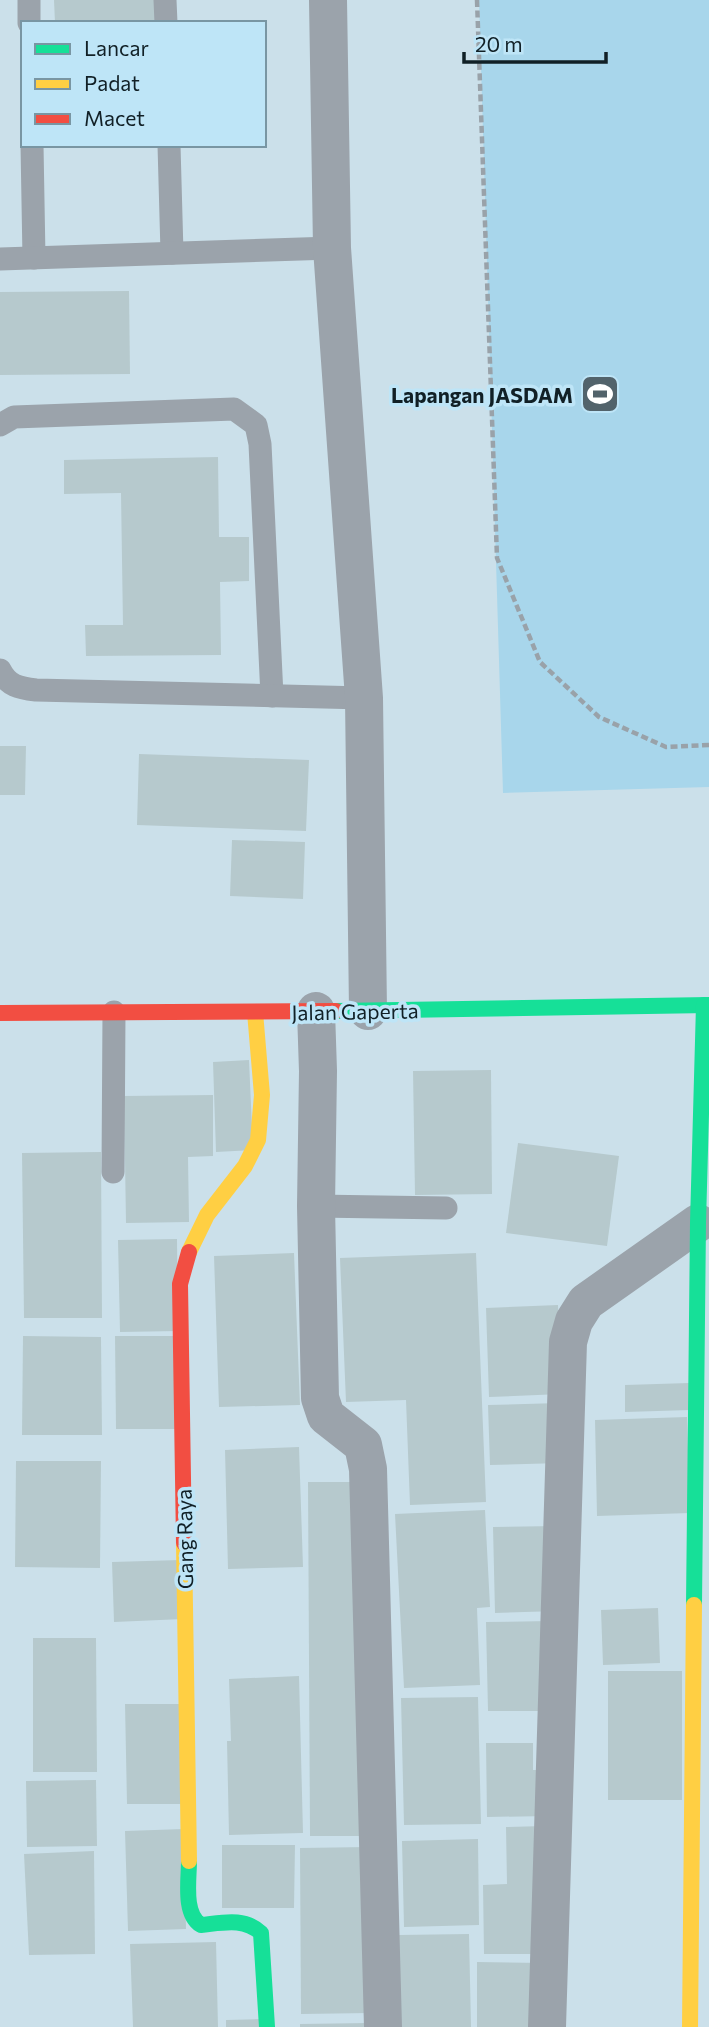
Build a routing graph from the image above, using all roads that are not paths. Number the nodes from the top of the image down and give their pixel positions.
1 (29, 0) edge
2 (165, 0) edge
3 (328, 0) edge
4 (30, 21) edge
5 (166, 21) edge
6 (32, 147) edge
7 (169, 147) edge
8 (332, 248) junction
9 (172, 253) junction
10 (34, 258) junction
11 (0, 259) edge
12 (0, 425) edge
13 (0, 670) edge
14 (272, 696) junction
15 (364, 698) junction
16 (706, 1005) edge
17 (316, 1011) junction
18 (368, 1011) junction
19 (114, 1012) junction
20 (255, 1012) junction
21 (0, 1013) edge
22 (113, 1172) dead end
23 (316, 1206) junction
24 (446, 1208) dead end
25 (698, 1223) junction
26 (267, 2027) edge
27 (383, 2027) edge
28 (547, 2027) edge
29 (690, 2027) edge

1 - 4 lane
2 - 5 lane
3 - 8 street
6 - 10 lane
7 - 9 lane
8 - 9 lane
8 - 15 street
9 - 10 lane
10 - 11 lane
12 - 14 lane
13 - 14 lane
14 - 15 lane
15 - 18 street
16 - 18 street, Jalan Gaperta
16 - 25 street
17 - 18 street, Jalan Gaperta
17 - 20 street, Jalan Gaperta
17 - 23 street
19 - 20 street, Jalan Gaperta
19 - 21 street, Jalan Gaperta
19 - 22 lane
20 - 26 street, Gang Raya
23 - 24 lane
23 - 27 street
25 - 28 street
25 - 29 street

